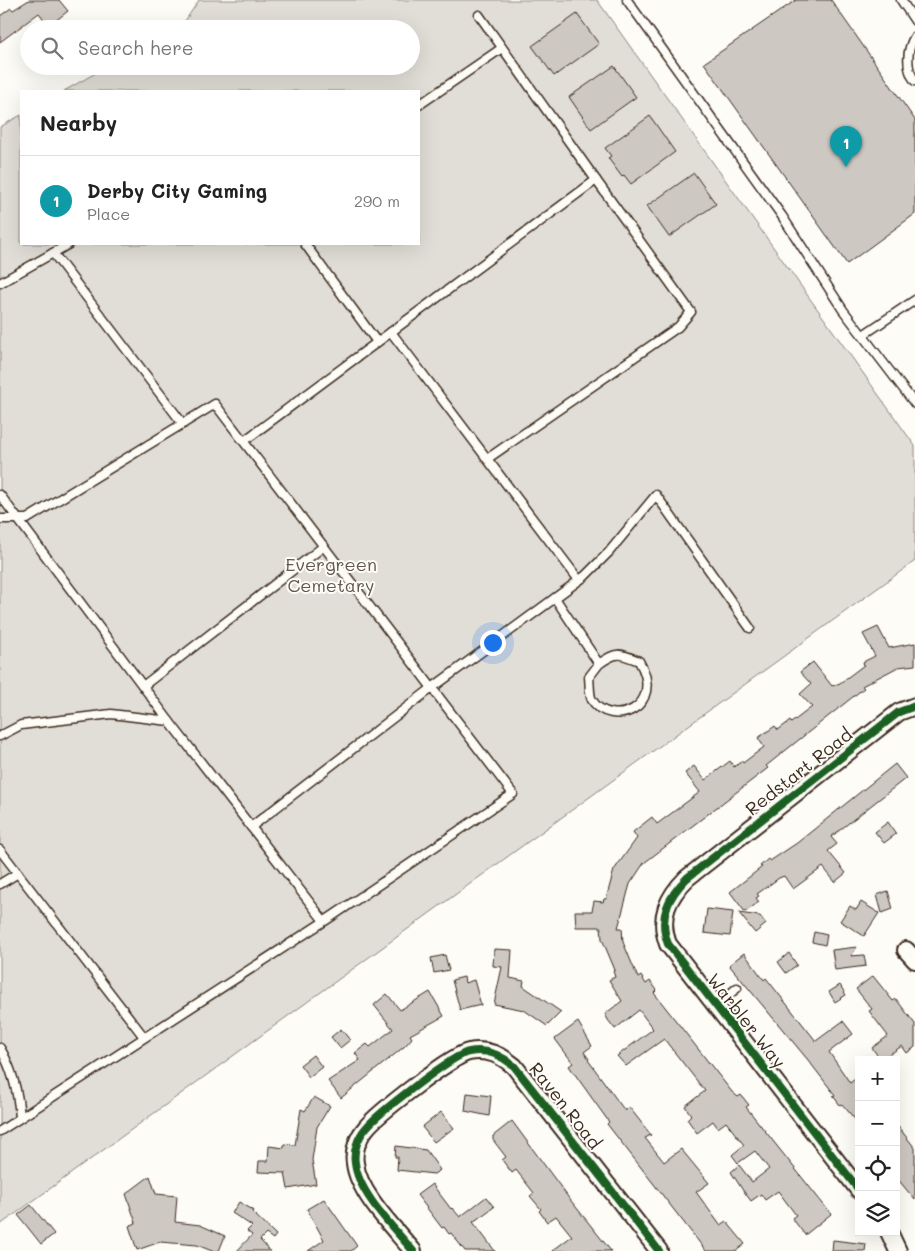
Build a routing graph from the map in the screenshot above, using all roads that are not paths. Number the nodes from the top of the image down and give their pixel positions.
1 (627, 0) edge
2 (900, 0) edge
3 (479, 15) dead end
4 (915, 20) edge
5 (915, 36) edge
6 (502, 48) junction
7 (915, 81) edge
8 (420, 104) edge
9 (596, 180) junction
10 (67, 245) edge
11 (306, 245) edge
12 (53, 253) junction
13 (0, 283) edge
14 (915, 300) edge
15 (391, 332) junction
16 (863, 335) junction
17 (377, 342) junction
18 (915, 404) edge
19 (183, 424) junction
20 (244, 441) junction
21 (487, 459) junction
22 (0, 495) edge
23 (18, 518) junction
24 (0, 519) edge
25 (324, 546) junction
26 (579, 580) junction
27 (555, 598) junction
28 (750, 628) dead end
29 (599, 664) junction
30 (143, 686) junction
31 (432, 688) junction
32 (915, 706) edge
33 (169, 721) junction
34 (0, 736) edge
35 (251, 827) junction
36 (0, 850) edge
37 (703, 865) joint
38 (18, 873) junction
39 (0, 884) edge
40 (324, 921) junction
41 (737, 988) dead end
42 (715, 1006) junction
43 (144, 1037) junction
44 (0, 1048) edge
45 (20, 1118) junction
46 (0, 1131) edge
47 (855, 1185) edge
48 (891, 1236) edge
49 (413, 1251) edge
50 (659, 1251) edge
51 (898, 1251) edge

1 - 16 lane
2 - 4 lane
3 - 6 lane
5 - 7 lane
6 - 8 lane
6 - 9 lane
9 - 15 lane
9 - 21 lane
10 - 12 lane
11 - 17 lane
12 - 13 lane
12 - 19 lane
14 - 16 lane
15 - 17 lane
15 - 21 lane
16 - 18 lane
17 - 20 lane
19 - 20 lane
19 - 23 lane
20 - 25 lane
21 - 26 lane
22 - 23 lane
23 - 24 lane
23 - 30 lane
25 - 30 lane
25 - 31 lane
26 - 27 lane
26 - 28 lane
27 - 29 lane
27 - 31 lane
29 - 29 lane
30 - 33 lane
31 - 35 lane
31 - 40 lane
32 - 37 street, Redstart Road
33 - 34 lane
33 - 35 lane
35 - 40 lane
36 - 38 lane
37 - 42 street, Warbler Way
38 - 39 lane
38 - 43 lane
40 - 43 lane
41 - 42 lane
42 - 47 street, Warbler Way
43 - 45 lane
44 - 45 lane
45 - 46 lane
48 - 51 street
49 - 50 street, Raven Road

